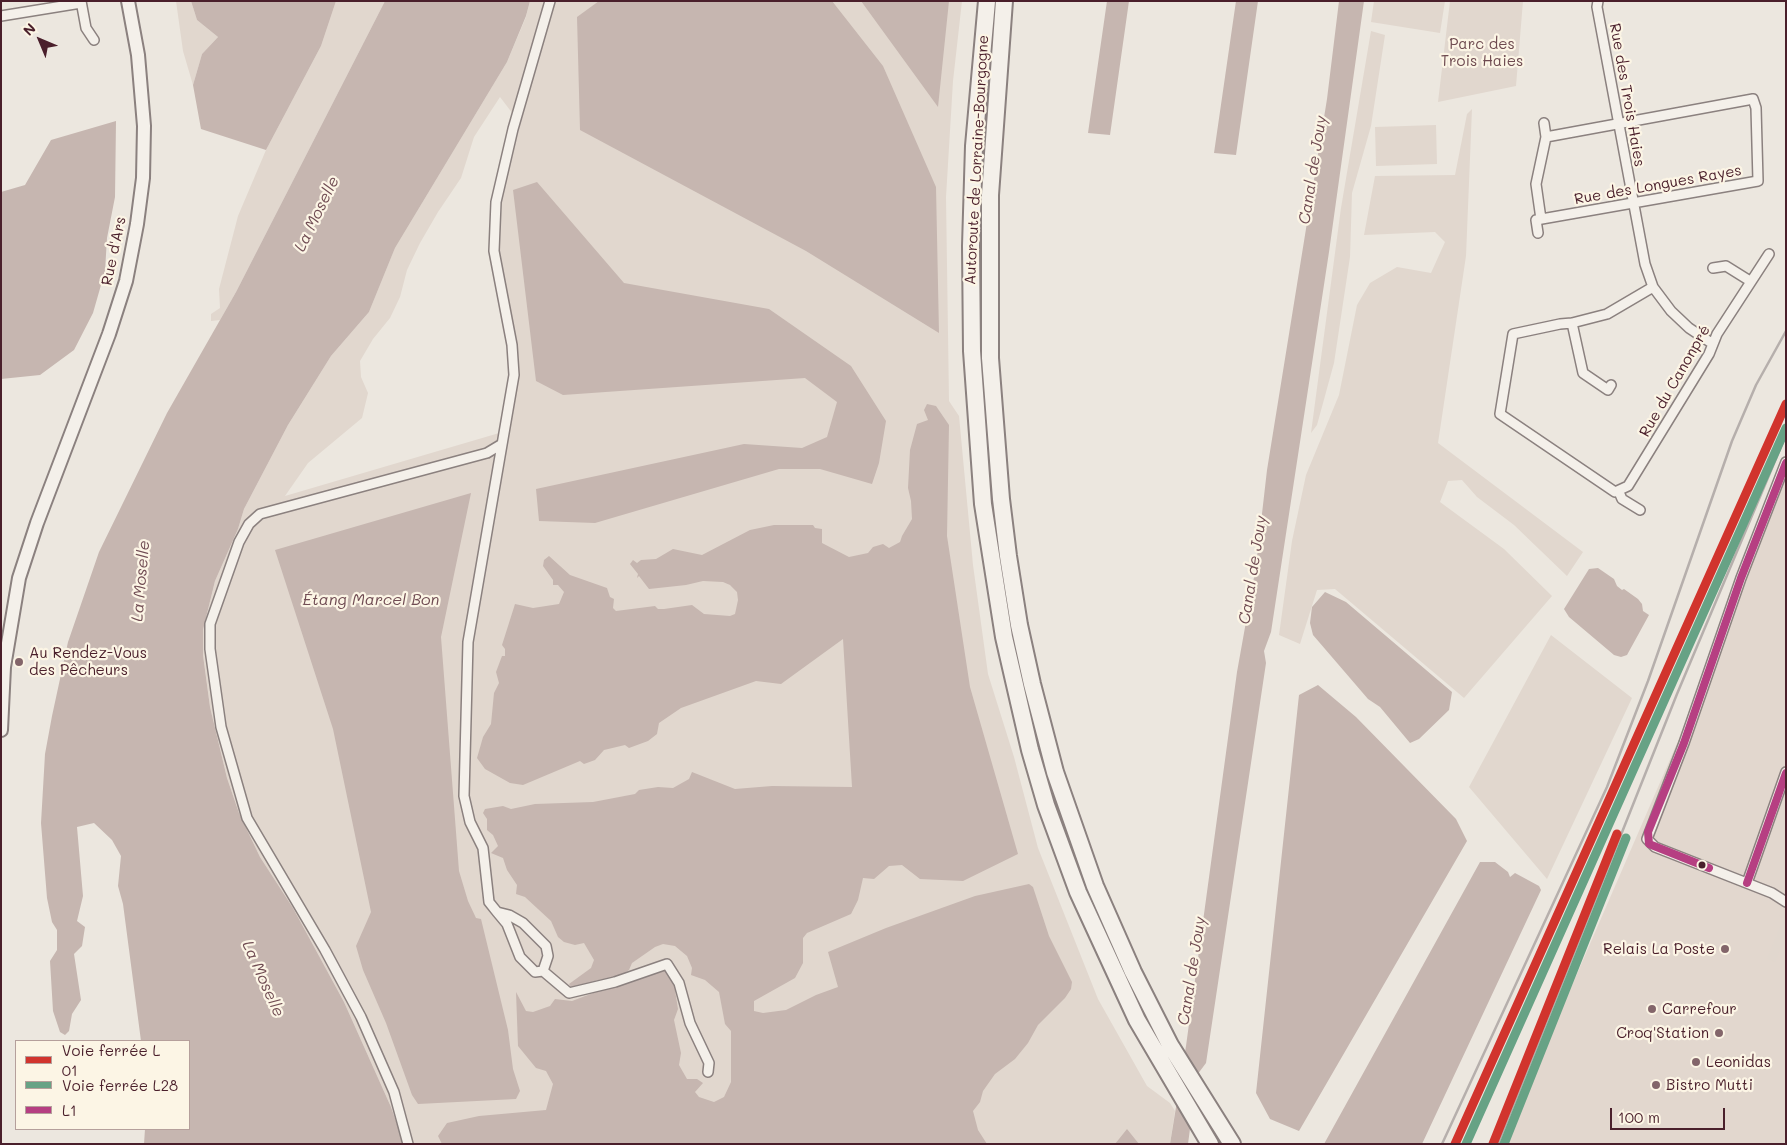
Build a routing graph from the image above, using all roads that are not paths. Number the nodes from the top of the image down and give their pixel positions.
1 (128, 1) edge
2 (550, 1) edge
3 (978, 1) edge
4 (986, 1) edge
5 (1004, 1) edge
6 (1016, 1) edge
7 (1598, 1) edge
8 (81, 2) edge
9 (1, 16) edge
10 (983, 27) junction
11 (94, 40) dead end
12 (1544, 123) dead end
13 (1619, 123) junction
14 (1546, 137) junction
15 (992, 151) junction
16 (1633, 204) junction
17 (1541, 219) junction
18 (1538, 233) dead end
19 (1769, 254) dead end
20 (1713, 268) dead end
21 (1750, 281) junction
22 (1653, 287) junction
23 (1572, 323) junction
24 (1713, 344) junction
25 (1611, 385) dead end
26 (502, 444) junction
27 (1786, 462) edge
28 (1620, 492) junction
29 (1640, 510) dead end
30 (1, 730) edge
31 (1786, 772) edge
32 (1747, 883) junction
33 (1786, 902) edge
34 (497, 912) junction
35 (543, 972) junction
36 (708, 1072) dead end
37 (1208, 1141) edge
38 (408, 1144) edge
39 (1232, 1144) edge

1 - 30 main road, Rue d'Ars
2 - 26 street
3 - 10 highway
4 - 10 highway, Autoroute de Lorraine-Bourgogne
5 - 15 highway, Autoroute de Lorraine-Bourgogne
6 - 15 highway
7 - 13 street, Rue des Trois Haies
8 - 9 street
8 - 11 street
10 - 37 highway, Autoroute de Lorraine-Bourgogne
12 - 14 street
13 - 14 street, Rue des Longues Rayes
13 - 16 street, Rue des Trois Haies
13 - 16 street, Rue des Longues Rayes
14 - 17 street
15 - 39 highway, Autoroute de Lorraine-Bourgogne
16 - 17 street, Rue des Longues Rayes
16 - 22 street, Rue des Trois Haies
17 - 18 street
19 - 21 street, Rue du Canonpré
20 - 21 street
21 - 24 street, Rue du Canonpré
22 - 23 street
22 - 24 street, Rue des Trois Haies
23 - 25 street
23 - 28 street
24 - 28 street, Rue du Canonpré
26 - 34 street
26 - 38 street
27 - 32 street
28 - 29 street
31 - 32 street
32 - 33 street
34 - 35 street
34 - 35 street
35 - 36 street

